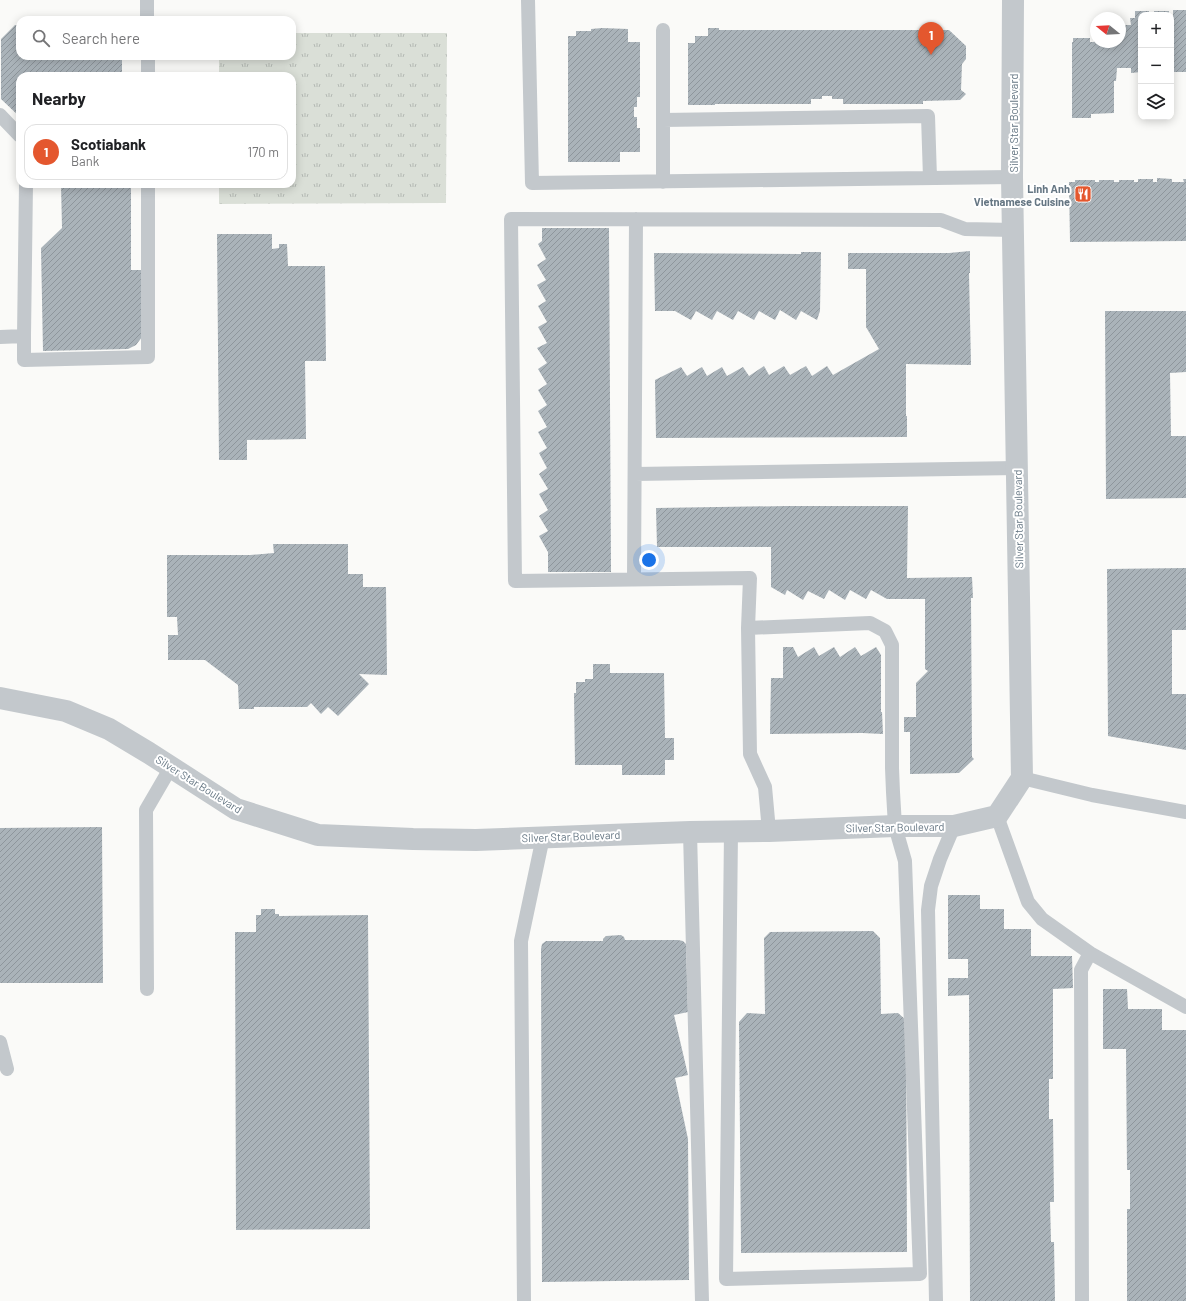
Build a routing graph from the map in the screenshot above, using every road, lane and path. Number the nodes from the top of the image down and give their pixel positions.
1 (147, 0) edge
2 (528, 0) edge
3 (1013, 0) edge
4 (148, 16) edge
5 (663, 30) dead end
6 (148, 60) edge
7 (148, 72) edge
8 (0, 115) edge
9 (663, 120) junction
10 (16, 132) edge
11 (1012, 177) junction
12 (930, 178) junction
13 (663, 182) junction
14 (26, 188) edge
15 (148, 188) edge
16 (636, 219) junction
17 (1013, 230) junction
18 (24, 336) junction
19 (0, 337) edge
20 (1017, 468) junction
21 (635, 474) junction
22 (634, 579) junction
23 (748, 628) junction
24 (0, 698) edge
25 (171, 767) junction
26 (1022, 778) junction
27 (1186, 812) edge
28 (997, 816) junction
29 (895, 826) junction
30 (954, 826) junction
31 (769, 831) junction
32 (690, 832) junction
33 (731, 832) junction
34 (543, 836) junction
35 (1090, 953) junction
36 (147, 989) dead end
37 (1186, 1007) edge
38 (0, 1042) edge
39 (7, 1069) dead end
40 (524, 1301) edge
41 (702, 1301) edge
42 (936, 1301) edge
43 (1082, 1301) edge

1 - 4 lane
2 - 13 lane
3 - 11 street, Silver Star Boulevard
5 - 9 lane
6 - 7 lane
8 - 10 lane
9 - 12 lane
9 - 13 lane
11 - 12 lane
11 - 17 street, Silver Star Boulevard
12 - 13 lane
14 - 18 lane
15 - 18 lane
16 - 17 lane
16 - 21 lane
16 - 22 lane
17 - 20 street, Silver Star Boulevard
18 - 19 lane
20 - 21 lane
20 - 26 street, Silver Star Boulevard
21 - 22 lane
22 - 23 lane
23 - 29 lane
23 - 31 lane
24 - 25 street, Silver Star Boulevard
25 - 34 street, Silver Star Boulevard
25 - 36 lane
26 - 27 lane
26 - 28 street
28 - 30 street, Silver Star Boulevard
28 - 35 lane
29 - 30 street, Silver Star Boulevard
29 - 31 street, Silver Star Boulevard
29 - 33 lane
30 - 42 lane
31 - 33 street, Silver Star Boulevard
32 - 33 street, Silver Star Boulevard
32 - 34 street, Silver Star Boulevard
32 - 41 lane
34 - 40 lane
35 - 37 lane
35 - 43 lane
38 - 39 lane

